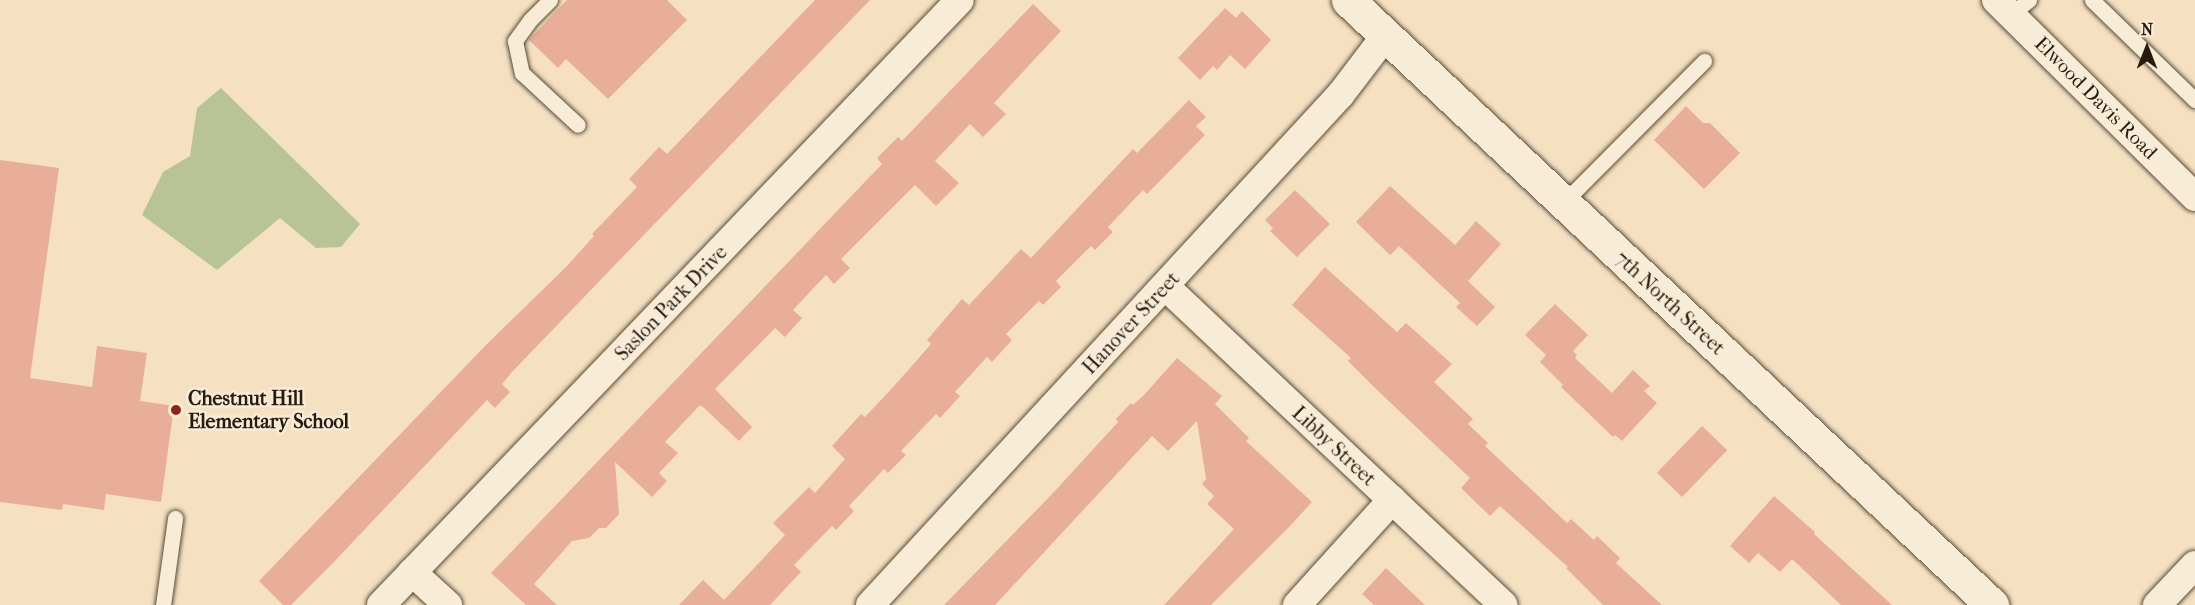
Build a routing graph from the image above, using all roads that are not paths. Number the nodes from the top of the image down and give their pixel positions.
1 (550, 0) edge
2 (960, 0) edge
3 (1348, 0) edge
4 (2092, 0) edge
5 (2012, 5) edge
6 (1386, 35) junction
7 (1704, 61) dead end
8 (2195, 100) edge
9 (578, 125) dead end
10 (2195, 196) edge
11 (1564, 202) junction
12 (1165, 286) junction
13 (1392, 500) junction
14 (175, 518) dead end
15 (2195, 565) edge
16 (412, 572) junction
17 (163, 605) edge
18 (381, 605) edge
19 (448, 605) edge
20 (870, 605) edge
21 (1297, 605) edge
22 (1503, 605) edge
23 (1992, 605) edge
24 (2157, 605) edge

1 - 9 lane
2 - 16 street, Saslon Park Drive
3 - 6 street, 7th North Street
4 - 8 lane
5 - 10 street, Elwood Davis Road
6 - 11 street, 7th North Street
6 - 12 street, Hanover Street
7 - 11 lane
11 - 23 street, 7th North Street
12 - 13 street, Libby Street
12 - 20 street, Hanover Street
13 - 21 street
13 - 22 street, Libby Street
14 - 17 lane
15 - 24 street
16 - 18 street, Saslon Park Drive
16 - 19 street

